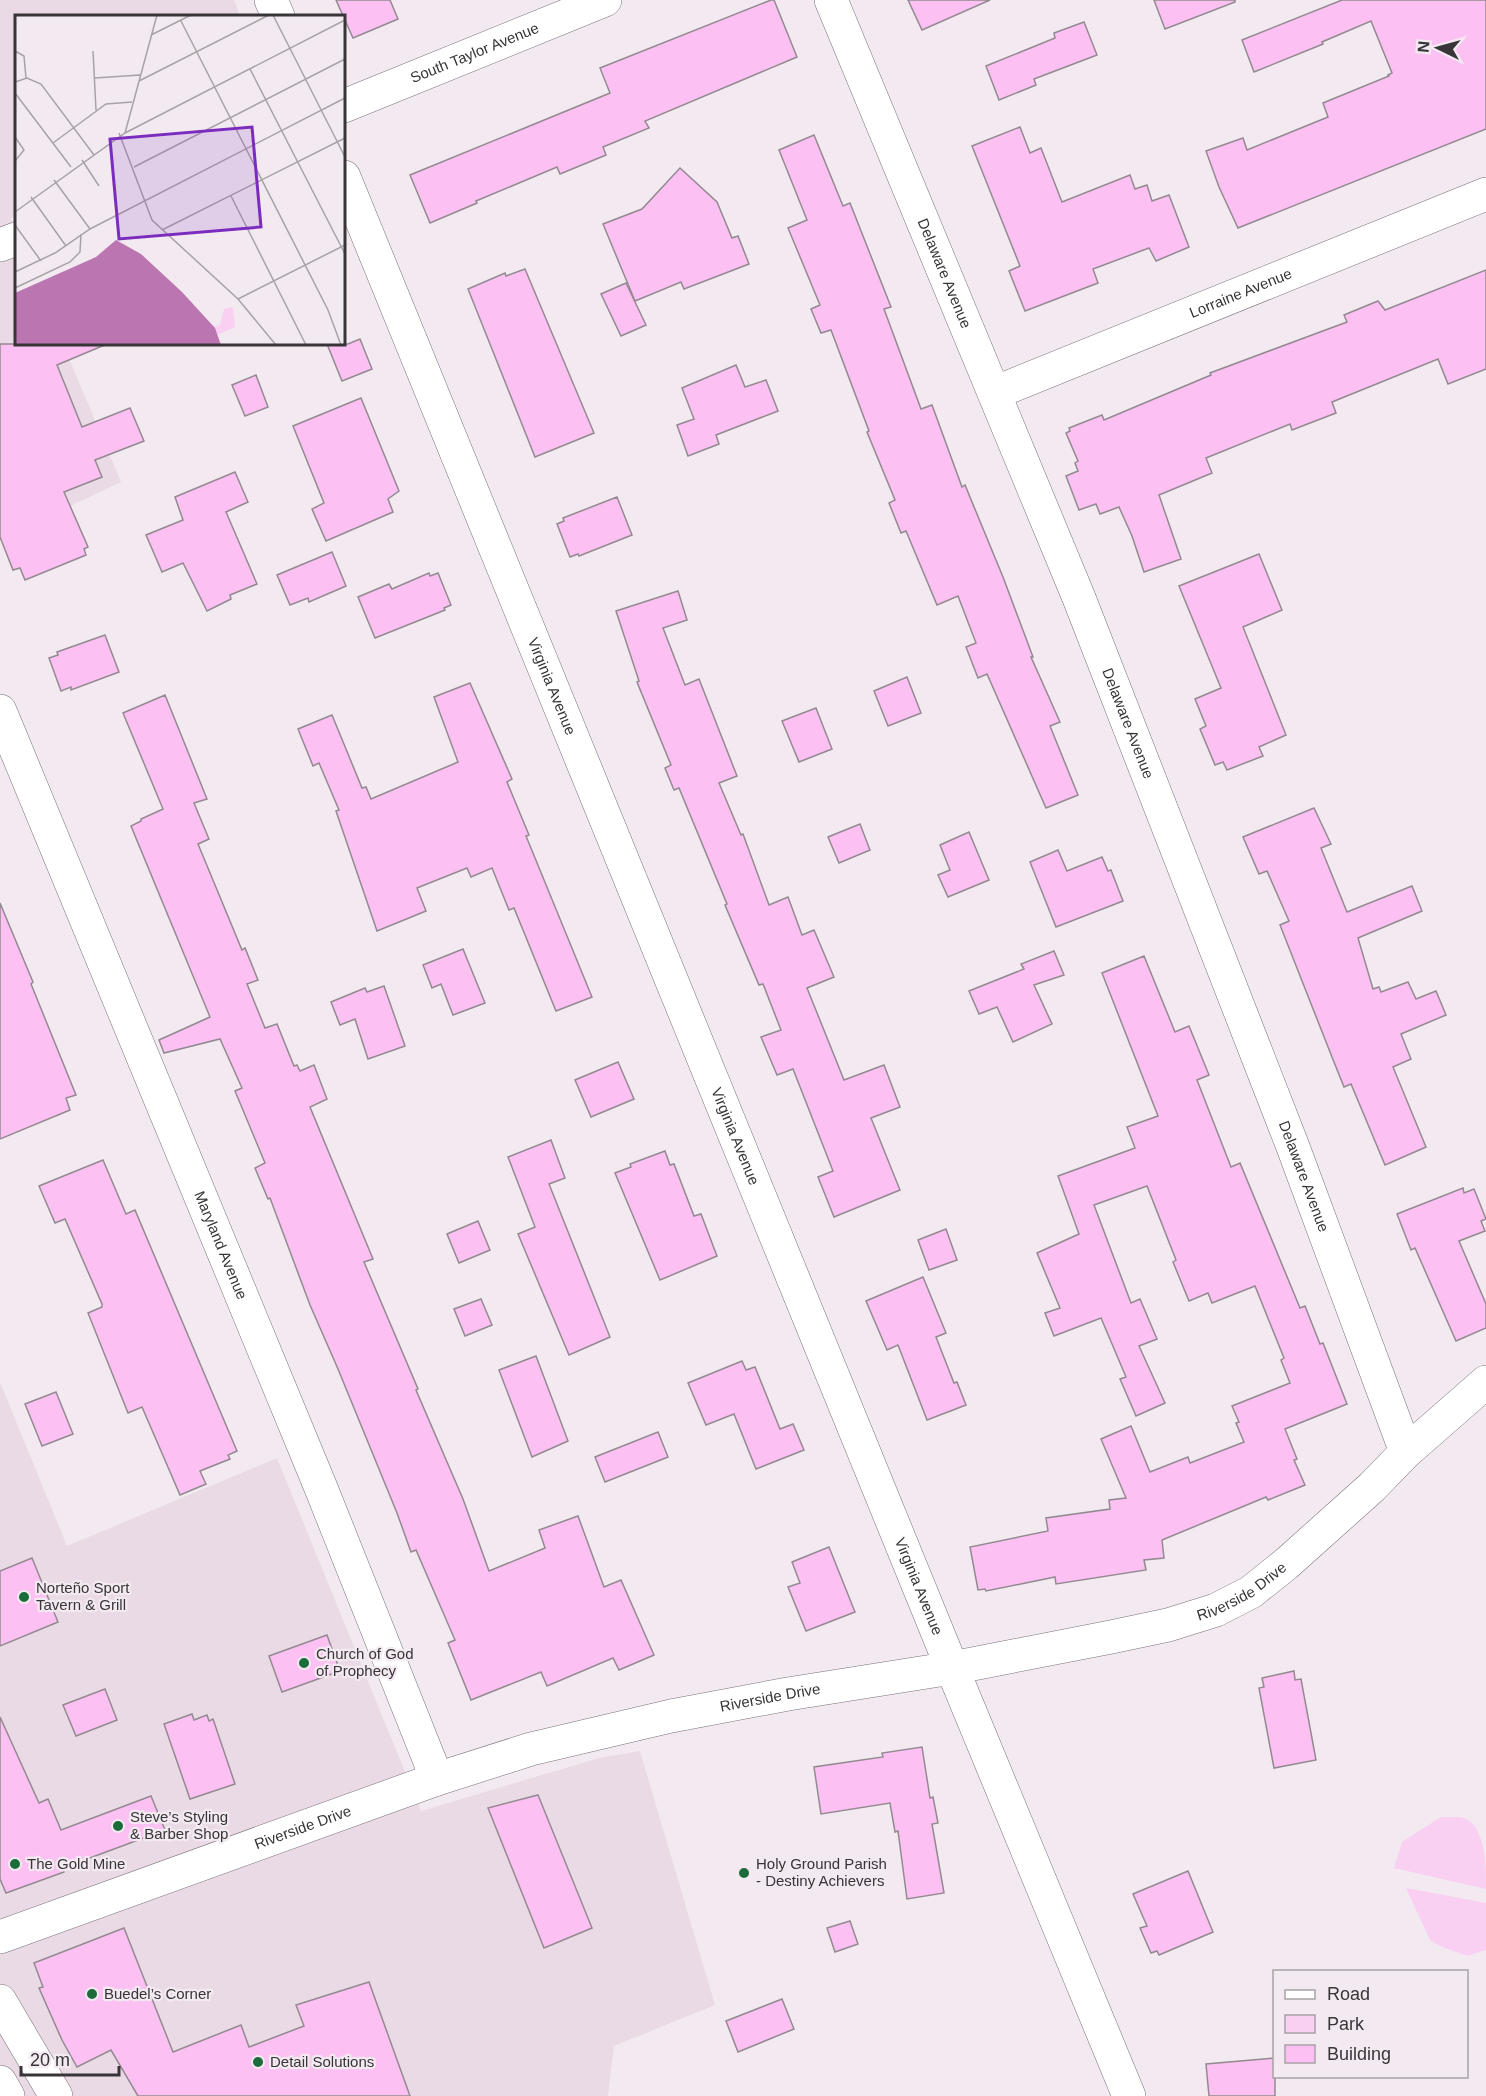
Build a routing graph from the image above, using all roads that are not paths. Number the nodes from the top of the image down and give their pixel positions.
1 (271, 0) edge
2 (605, 0) edge
3 (831, 0) edge
4 (278, 15) edge
5 (345, 106) edge
6 (345, 179) edge
7 (1486, 194) edge
8 (15, 239) edge
9 (0, 245) edge
10 (994, 393) junction
11 (0, 711) edge
12 (1486, 1382) edge
13 (1406, 1452) junction
14 (952, 1668) junction
15 (437, 1779) junction
16 (0, 1937) edge
17 (0, 2001) edge
18 (0, 2082) edge
19 (8, 2096) edge
20 (56, 2096) edge
21 (1129, 2096) edge

1 - 4 street
2 - 5 street, South Taylor Avenue
3 - 10 street, Delaware Avenue
6 - 14 street, Virginia Avenue
7 - 10 street, Lorraine Avenue
8 - 9 street
10 - 13 street, Delaware Avenue
11 - 15 street, Maryland Avenue
12 - 13 street, Riverside Drive
13 - 14 street, Riverside Drive
14 - 15 street, Riverside Drive
14 - 21 street, Virginia Avenue
15 - 16 street, Riverside Drive
17 - 20 street
18 - 19 street

